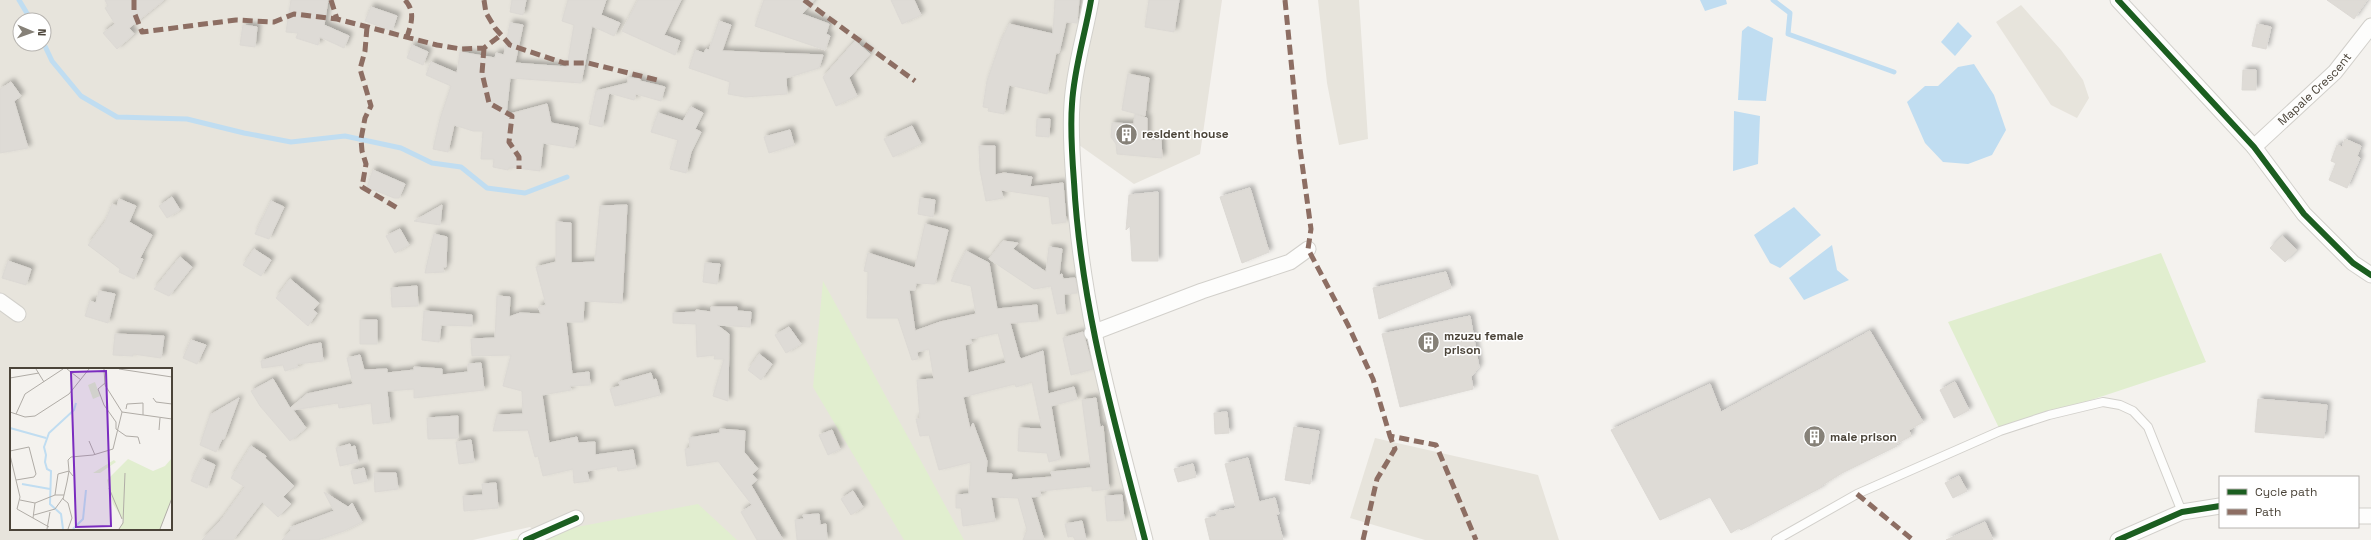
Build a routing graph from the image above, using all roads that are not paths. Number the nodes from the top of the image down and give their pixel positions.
1 (1091, 0) edge
2 (2118, 0) edge
3 (2371, 26) edge
4 (2254, 147) junction
5 (1308, 250) dead end
6 (2371, 275) edge
7 (0, 301) edge
8 (18, 314) dead end
9 (1092, 333) junction
10 (2219, 506) edge
11 (2182, 512) junction
12 (576, 518) dead end
13 (526, 540) edge
14 (1145, 540) edge
15 (1776, 540) edge
16 (2118, 540) edge

1 - 9 street
2 - 4 street
3 - 4 street, Mapale Crescent
4 - 6 street
5 - 9 street
7 - 8 street
9 - 14 street
10 - 11 street
11 - 15 lane
11 - 16 street
12 - 13 street

